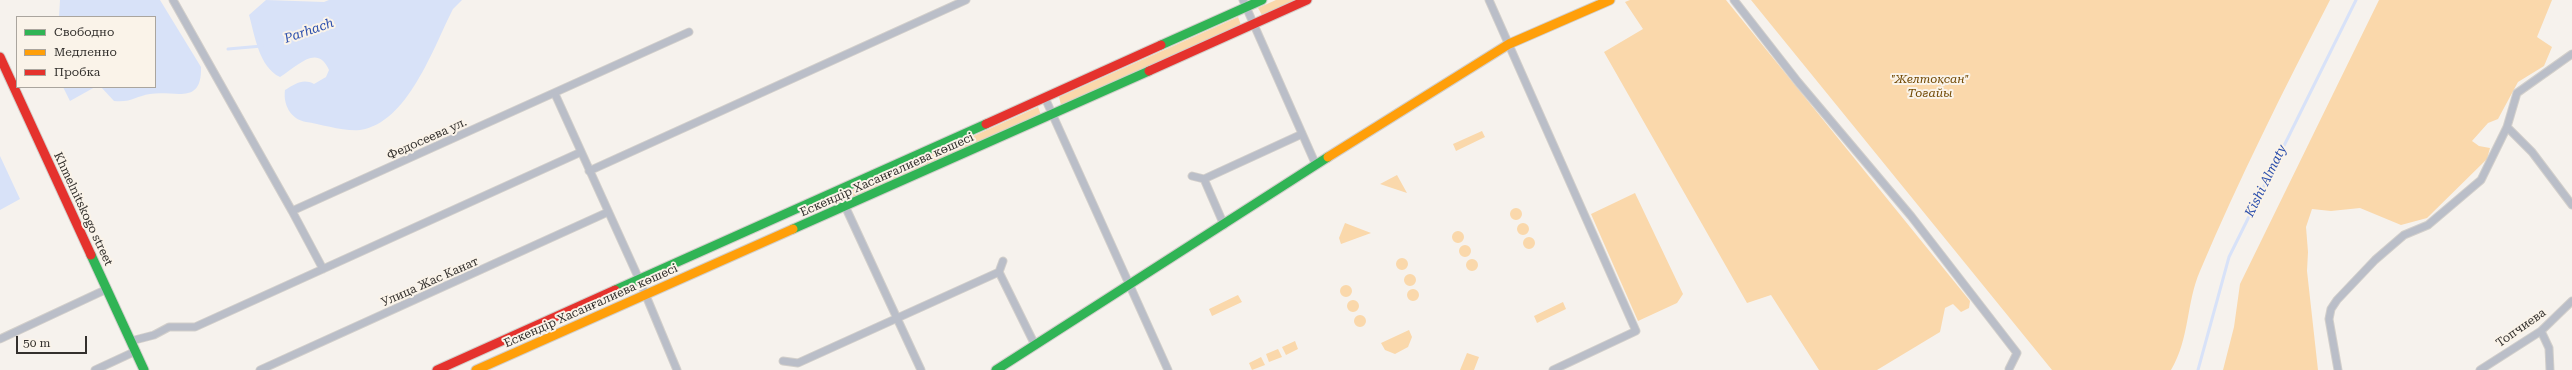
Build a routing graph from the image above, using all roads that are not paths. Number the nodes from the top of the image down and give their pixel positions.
1 (173, 0) edge
2 (966, 0) edge
3 (1262, 0) edge
4 (1307, 0) edge
5 (1489, 0) edge
6 (1610, 0) edge
7 (1734, 0) edge
8 (1245, 3) edge
9 (1254, 24) junction
10 (689, 32) dead end
11 (1509, 44) junction
12 (2572, 54) edge
13 (0, 57) edge
14 (555, 94) junction
15 (1045, 98) junction
16 (1053, 114) junction
17 (2507, 127) junction
18 (1302, 134) junction
19 (581, 152) junction
20 (1316, 166) junction
21 (589, 170) junction
22 (1192, 176) dead end
23 (1204, 180) junction
24 (838, 191) junction
25 (2572, 205) edge
26 (846, 206) junction
27 (292, 211) junction
28 (608, 212) junction
29 (1224, 225) junction
30 (1003, 261) dead end
31 (323, 269) junction
32 (999, 272) junction
33 (639, 279) junction
34 (1130, 285) junction
35 (107, 289) junction
36 (645, 295) junction
37 (2572, 301) edge
38 (898, 318) junction
39 (2541, 331) junction
40 (0, 339) edge
41 (131, 340) junction
42 (1035, 345) junction
43 (136, 351) junction
44 (783, 361) dead end
45 (799, 366) edge
46 (2009, 369) edge
47 (94, 370) edge
48 (144, 370) edge
49 (260, 370) edge
50 (437, 370) edge
51 (476, 370) edge
52 (677, 370) edge
53 (921, 370) edge
54 (996, 370) edge
55 (1168, 370) edge
56 (1553, 370) edge
57 (2338, 370) edge
58 (2480, 370) edge
59 (2550, 370) edge

1 - 27 street
2 - 21 street
3 - 8 street, Ескендір Хасанғалиева көшесі
4 - 9 street, Ескендір Хасанғалиева көшесі
5 - 11 street
6 - 11 street
7 - 46 street
8 - 9 street
8 - 15 street, Ескендір Хасанғалиева көшесі
9 - 16 street, Ескендір Хасанғалиева көшесі
9 - 18 street
10 - 14 street, Федосеева ул.
11 - 20 street
11 - 56 street
12 - 17 street
13 - 35 street, Khmelnitskogo street
14 - 19 street
14 - 27 street, Федосеева ул.
15 - 16 street
15 - 24 street, Ескендір Хасанғалиева көшесі
16 - 26 street, Ескендір Хасанғалиева көшесі
16 - 34 street
17 - 25 street
17 - 57 street
18 - 20 street
18 - 23 street
19 - 21 street
19 - 31 street
20 - 29 street
21 - 28 street
22 - 23 street
23 - 29 street
24 - 26 street
24 - 33 street, Ескендір Хасанғалиева көшесі
26 - 36 street, Ескендір Хасанғалиева көшесі
26 - 38 street
27 - 31 street
28 - 33 street
28 - 49 street, Улица Жас Канат
29 - 34 street
30 - 32 street
31 - 41 street
32 - 38 street
32 - 42 street
33 - 36 street
33 - 50 street, Ескендір Хасанғалиева көшесі
34 - 42 street
34 - 55 street
35 - 40 street
35 - 41 street, Khmelnitskogo street
36 - 51 street, Ескендір Хасанғалиева көшесі
36 - 52 street
37 - 39 street, Топчиева
38 - 45 street
38 - 53 street
39 - 58 street, Топчиева
39 - 59 street
41 - 43 street, Khmelnitskogo street
42 - 54 street
43 - 47 street
43 - 48 street, Khmelnitskogo street
44 - 45 street

